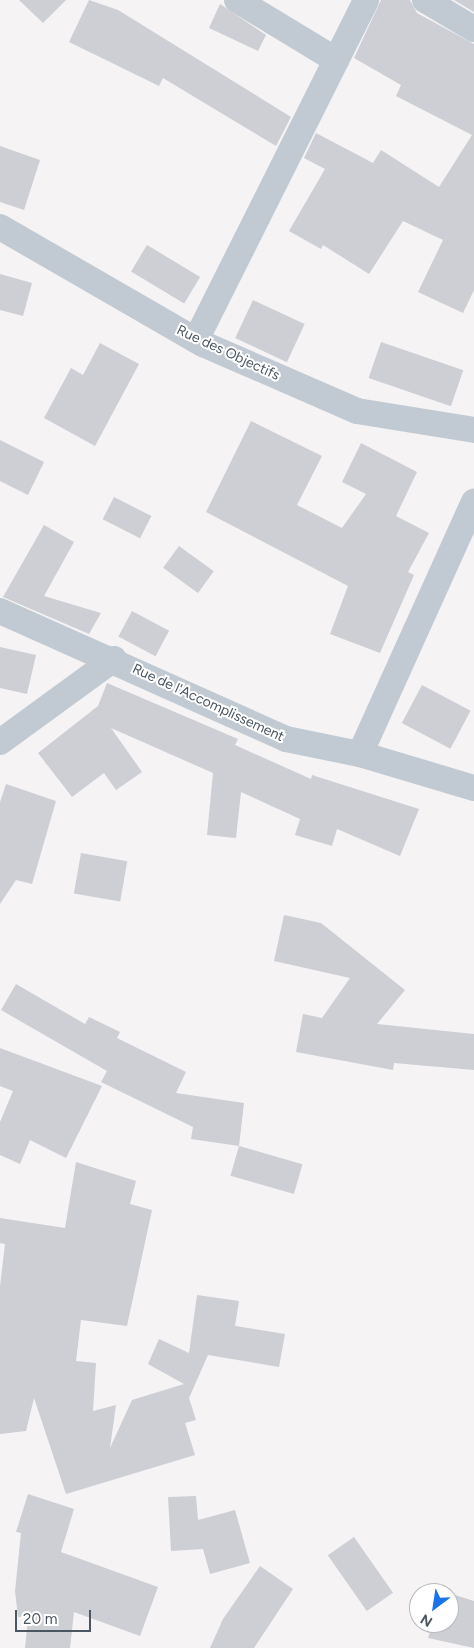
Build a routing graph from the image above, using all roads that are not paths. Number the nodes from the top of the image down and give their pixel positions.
1 (237, 0) edge
2 (366, 0) edge
3 (425, 0) edge
4 (474, 28) edge
5 (336, 60) junction
6 (0, 227) edge
7 (196, 340) junction
8 (474, 430) edge
9 (474, 501) edge
10 (0, 611) edge
11 (114, 659) junction
12 (0, 742) edge
13 (360, 754) junction
14 (474, 788) edge

1 - 5 street
2 - 5 street
3 - 4 street
5 - 7 street
6 - 7 street, Rue des Objectifs
7 - 8 street, Rue des Objectifs
9 - 13 street
10 - 11 street, Rue de l'Accomplissement
11 - 12 street
11 - 13 street, Rue de l'Accomplissement
13 - 14 street, Rue de l'Accomplissement

